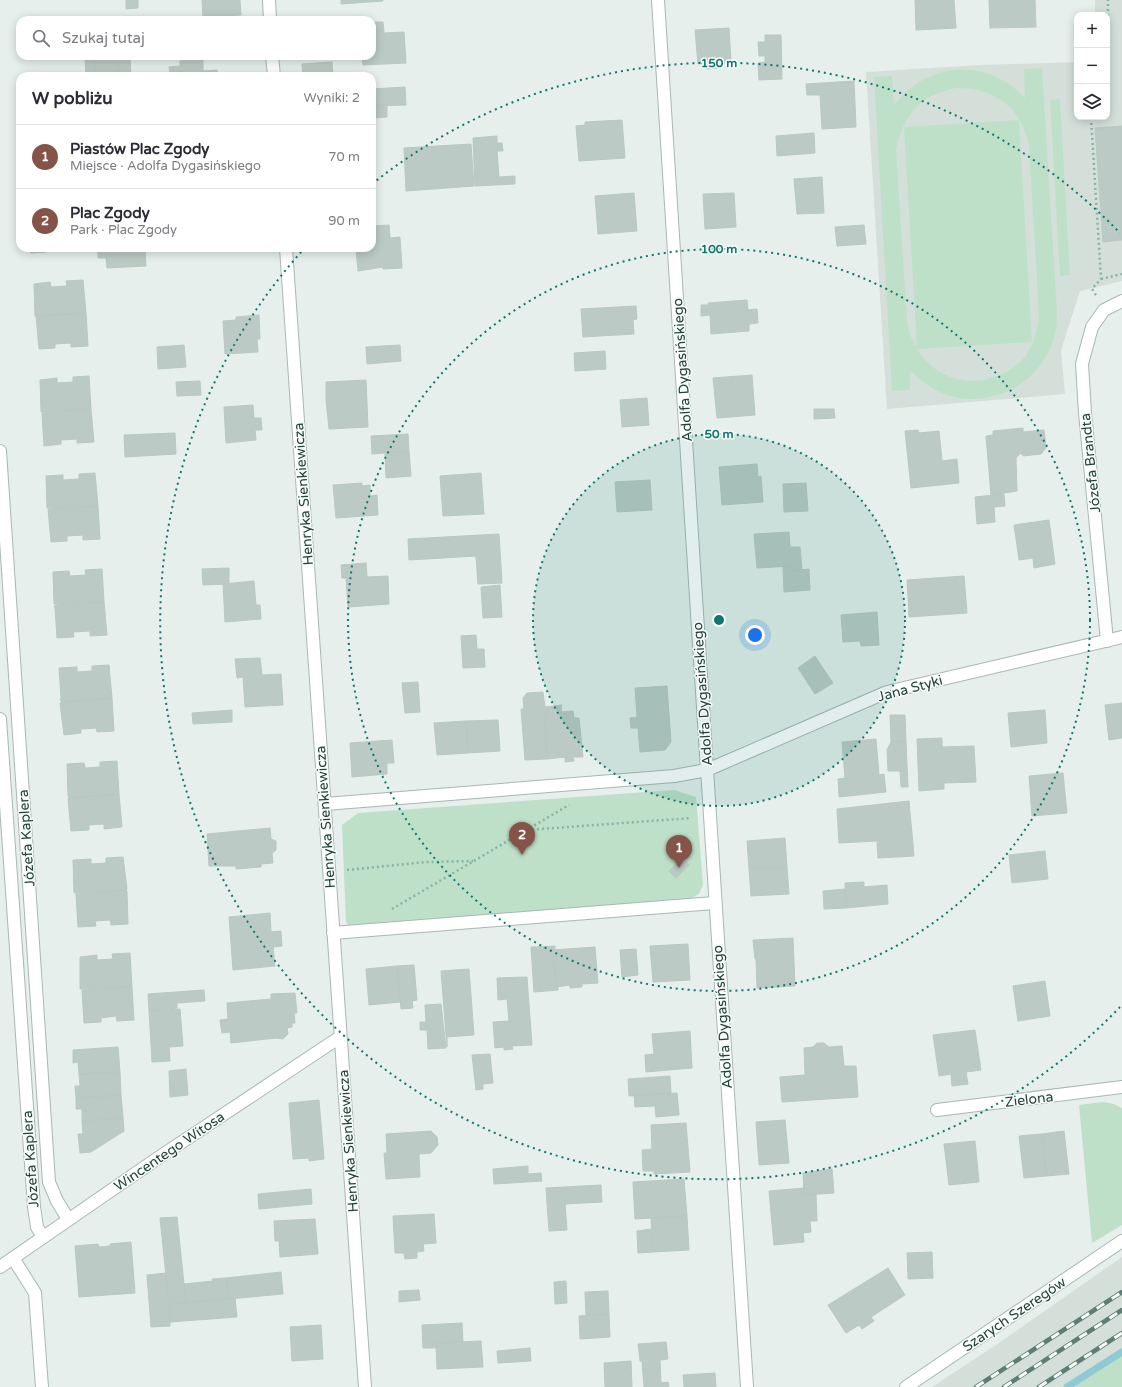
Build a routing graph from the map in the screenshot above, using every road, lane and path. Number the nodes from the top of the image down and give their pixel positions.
1 (269, 0) edge
2 (658, 0) edge
3 (1108, 0) edge
4 (270, 16) edge
5 (272, 60) edge
6 (274, 72) edge
7 (1107, 84) edge
8 (1091, 120) edge
9 (286, 252) edge
10 (1122, 274) edge
11 (1101, 279) junction
12 (1122, 301) edge
13 (1104, 310) junction
14 (0, 451) edge
15 (1122, 637) edge
16 (1107, 641) junction
17 (0, 719) edge
18 (707, 770) junction
19 (573, 802) dead end
20 (325, 804) junction
21 (710, 817) junction
22 (526, 830) junction
23 (474, 861) junction
24 (329, 871) junction
25 (714, 903) junction
26 (387, 912) dead end
27 (333, 933) junction
28 (340, 1037) junction
29 (1122, 1087) edge
30 (937, 1110) dead end
31 (68, 1219) junction
32 (43, 1237) junction
33 (1122, 1242) edge
34 (13, 1258) junction
35 (0, 1267) edge
36 (42, 1387) edge
37 (365, 1387) edge
38 (747, 1387) edge
39 (906, 1387) edge

1 - 4 street
2 - 18 street, Adolfa Dygasińskiego
3 - 7 path
5 - 6 street
8 - 11 path
9 - 20 street, Henryka Sienkiewicza
10 - 11 path
11 - 13 path
12 - 13 street, Józefa Brandta
13 - 16 street, Józefa Brandta
14 - 31 street, Józefa Kaplera
15 - 16 street, Jana Styki
16 - 18 street, Jana Styki
17 - 32 street, Józefa Kaplera
18 - 20 street, Jana Styki
18 - 21 street, Adolfa Dygasińskiego
19 - 22 path
20 - 24 street, Henryka Sienkiewicza
21 - 22 path
21 - 25 street, Adolfa Dygasińskiego
22 - 23 path
23 - 24 path
23 - 26 path
24 - 27 street, Henryka Sienkiewicza
25 - 27 street
25 - 38 street, Adolfa Dygasińskiego
27 - 28 street, Henryka Sienkiewicza
28 - 31 street, Wincentego Witosa
28 - 37 street, Henryka Sienkiewicza
29 - 30 street, Zielona
31 - 32 street, Wincentego Witosa
32 - 34 street, Wincentego Witosa
33 - 39 street, Szarych Szeregów
34 - 35 street, Wincentego Witosa
34 - 36 street

